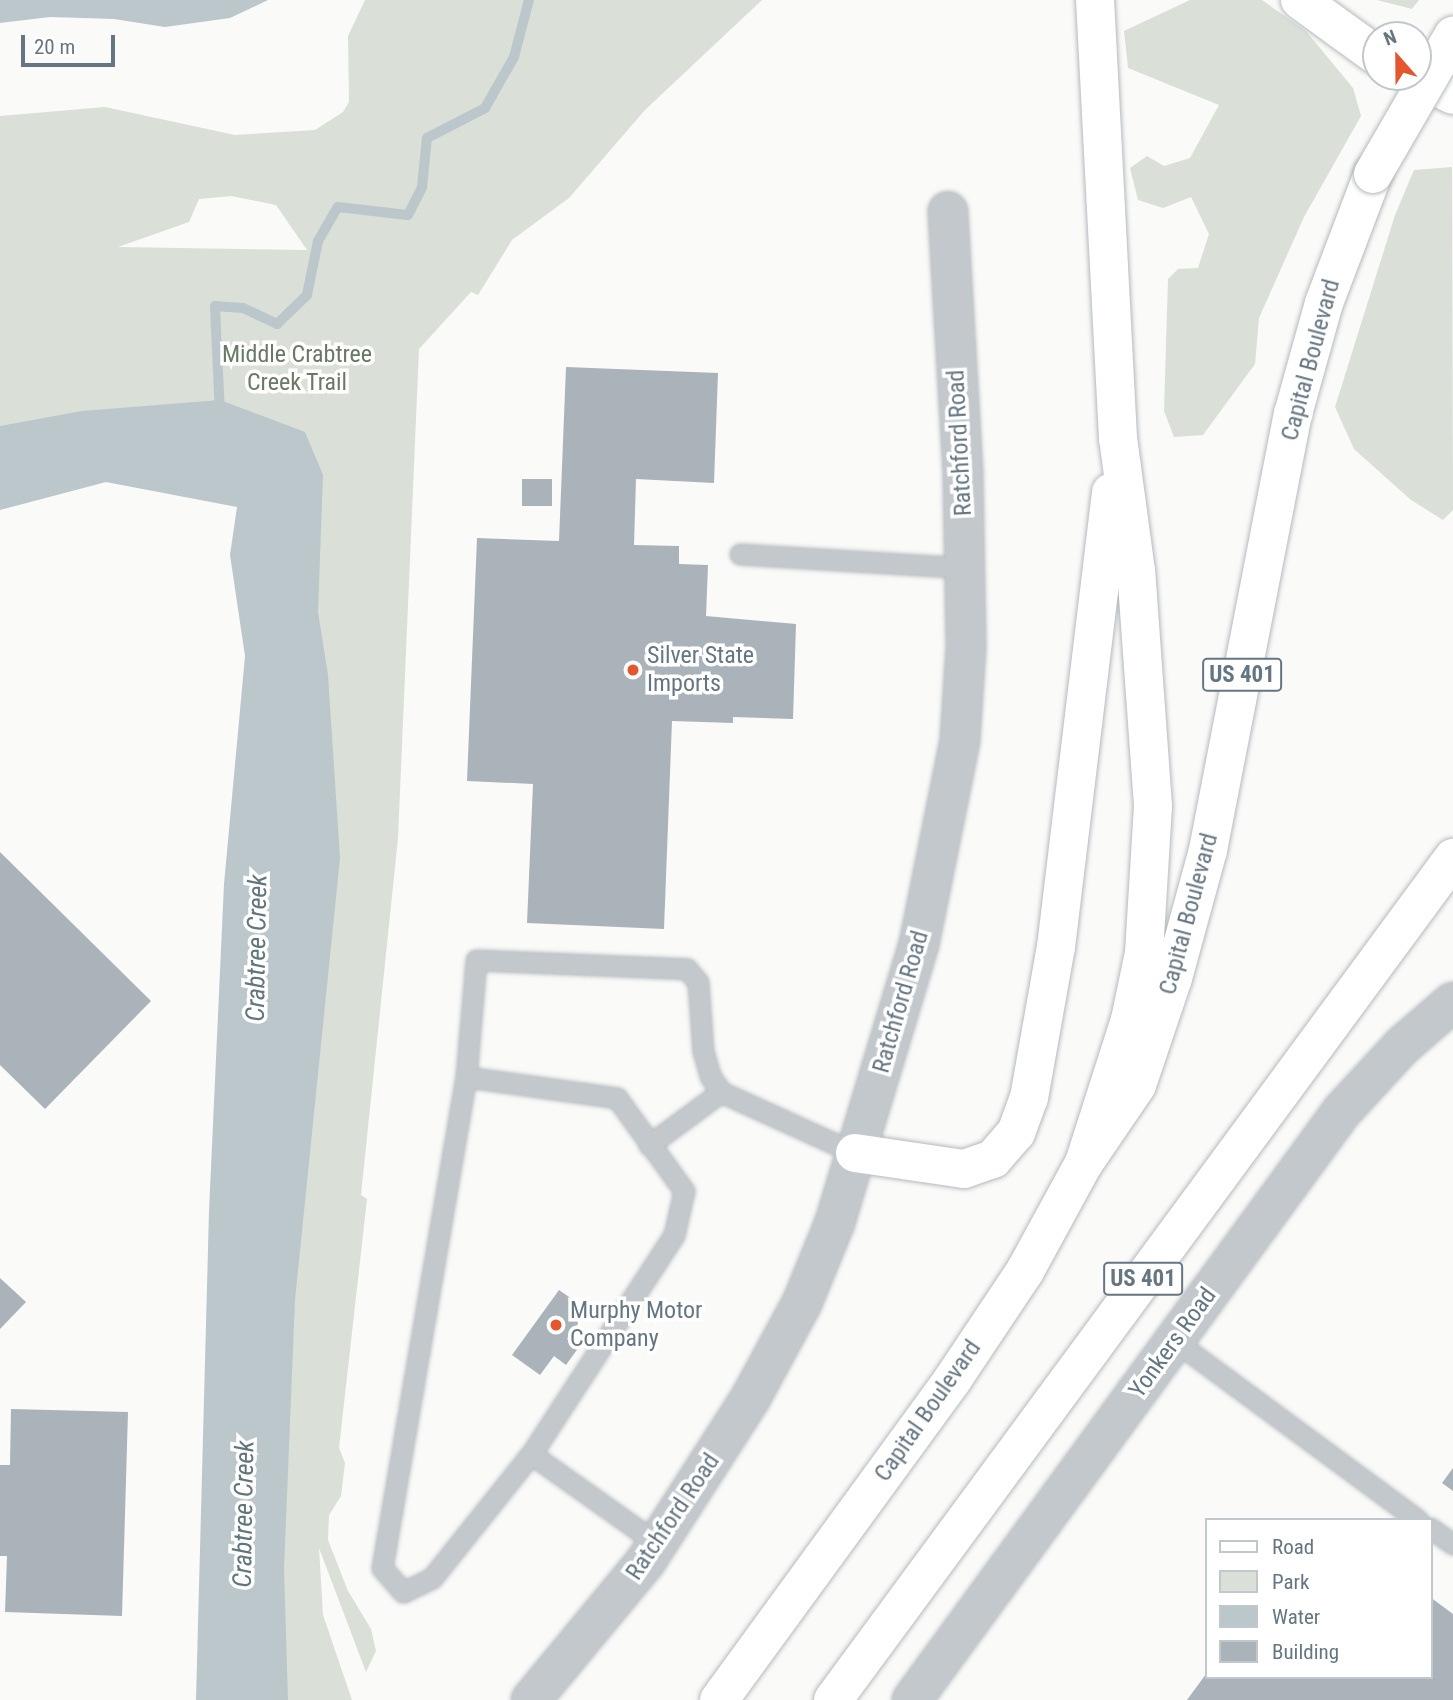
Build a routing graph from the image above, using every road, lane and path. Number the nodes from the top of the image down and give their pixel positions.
1 (1095, 0) edge
2 (1300, 0) edge
3 (1453, 36) edge
4 (1362, 45) edge
5 (1432, 85) edge
6 (1453, 95) edge
7 (948, 211) dead end
8 (1118, 438) junction
9 (740, 554) dead end
10 (966, 568) junction
11 (1453, 858) edge
12 (1448, 1015) edge
13 (466, 1077) junction
14 (721, 1092) junction
15 (649, 1145) junction
16 (855, 1153) junction
17 (1084, 1163) junction
18 (1175, 1340) junction
19 (531, 1454) junction
20 (1415, 1518) edge
21 (1432, 1529) edge
22 (658, 1544) junction
23 (1453, 1544) edge
24 (531, 1700) edge
25 (719, 1700) edge
26 (832, 1700) edge
27 (912, 1700) edge

1 - 8 main road
2 - 4 main road
3 - 17 main road, Capital Boulevard / US 401, bridge
5 - 6 main road
7 - 10 street, Ratchford Road
8 - 16 main road
8 - 17 main road
9 - 10 lane
10 - 16 street, Ratchford Road
11 - 26 main road, US 401
12 - 18 street, Yonkers Road
13 - 14 lane
13 - 15 lane
13 - 19 lane
14 - 15 lane
14 - 16 lane
15 - 19 lane
16 - 22 street, Ratchford Road
17 - 25 main road, Capital Boulevard / US 401
18 - 20 lane
18 - 27 street, Yonkers Road
19 - 22 lane
21 - 23 lane
22 - 24 street, Ratchford Road

